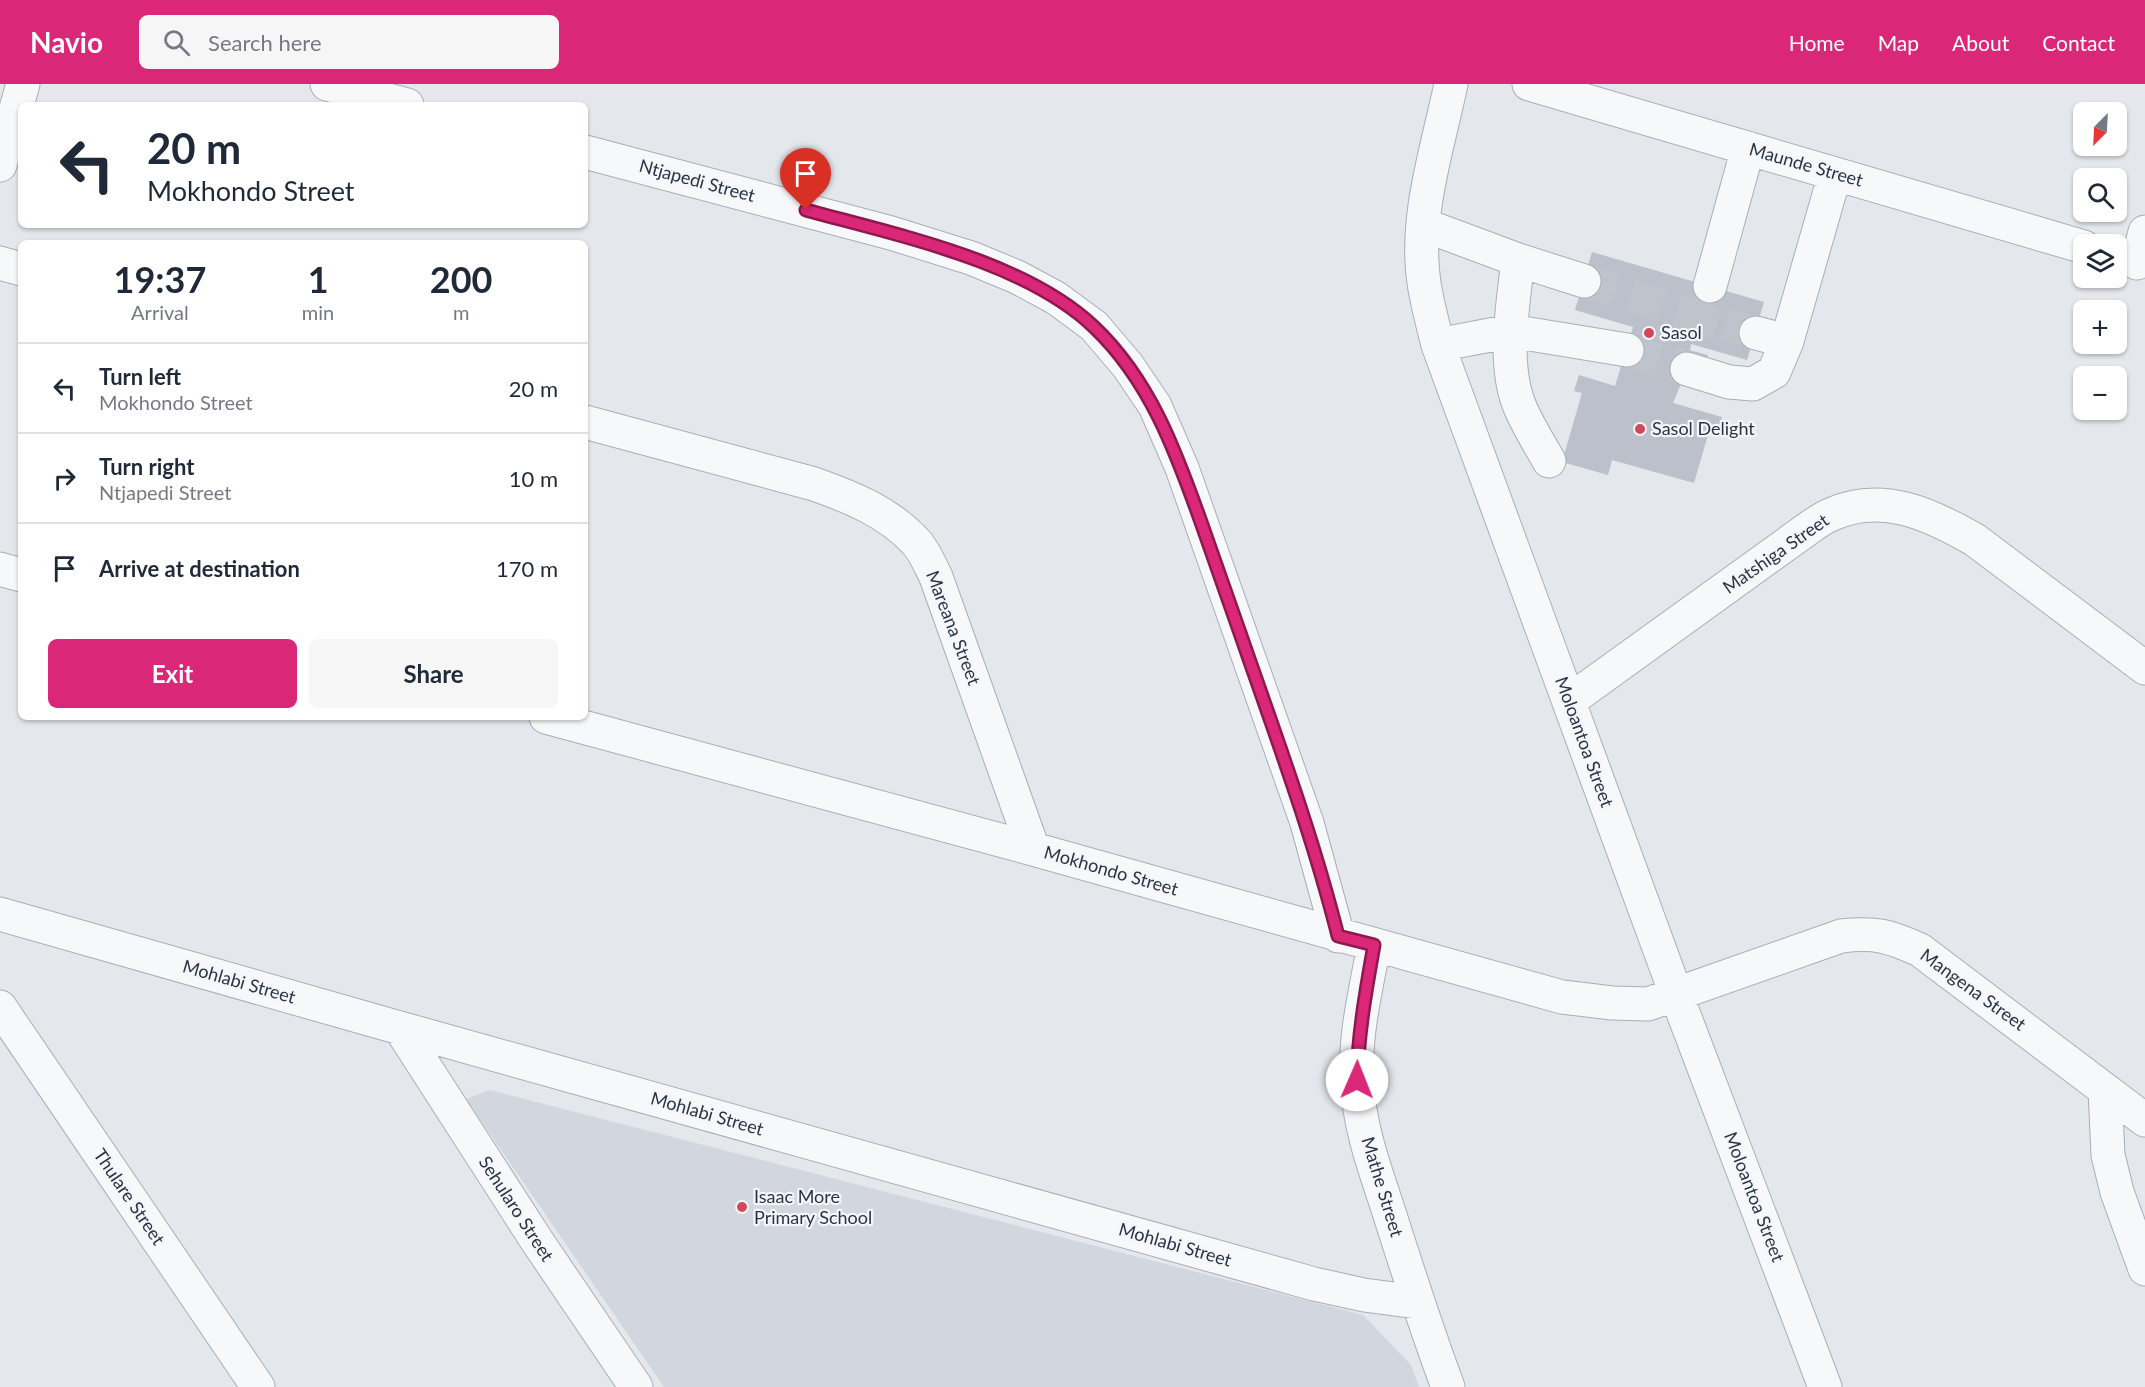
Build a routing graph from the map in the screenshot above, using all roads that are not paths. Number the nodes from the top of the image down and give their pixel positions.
1 (23, 84) edge
2 (327, 84) edge
3 (1451, 84) edge
4 (1529, 84) edge
5 (396, 102) edge
6 (1748, 148) junction
7 (588, 153) edge
8 (0, 165) edge
9 (1835, 174) junction
10 (1424, 225) junction
11 (2073, 244) edge
12 (1518, 260) junction
13 (0, 264) edge
14 (18, 268) edge
15 (1584, 281) tunnel mouth
16 (1710, 286) tunnel mouth
17 (1510, 331) junction
18 (1756, 333) tunnel mouth
19 (1787, 341) junction
20 (1438, 345) junction
21 (1627, 351) tunnel mouth
22 (1687, 369) dead end
23 (588, 423) edge
24 (1549, 461) dead end
25 (0, 569) edge
26 (18, 574) edge
27 (2145, 668) edge
28 (1569, 701) junction
29 (557, 720) edge
30 (1033, 849) junction
31 (0, 914) edge
32 (1338, 936) junction
33 (1374, 945) junction
34 (1676, 994) junction
35 (0, 1007) edge
36 (400, 1028) junction
37 (2105, 1090) junction
38 (2145, 1120) edge
39 (2145, 1269) edge
40 (1417, 1302) junction
41 (258, 1387) edge
42 (636, 1387) edge
43 (1448, 1387) edge
44 (1825, 1387) edge

1 - 8 street
2 - 5 street
3 - 10 street, Moloantoa Street
4 - 6 street, Maunde Street
6 - 9 street, Maunde Street
6 - 16 street
7 - 32 street, Ntjapedi Street
9 - 11 street, Maunde Street
9 - 19 street
10 - 12 street
10 - 20 street, Moloantoa Street
12 - 15 street
12 - 17 street
13 - 14 street
17 - 20 street
17 - 21 street
17 - 24 street
18 - 19 street
19 - 22 street
20 - 28 street, Moloantoa Street
23 - 30 street, Mareana Street
25 - 26 street
27 - 28 street, Matshiga Street
28 - 34 street, Moloantoa Street
29 - 30 street, Mokhondo Street
30 - 32 street, Mokhondo Street
31 - 36 street, Mohlabi Street
32 - 33 street, Mokhondo Street
33 - 34 street, Mokhondo Street
33 - 40 street, Mathe Street
34 - 37 street, Mangena Street
34 - 44 street, Moloantoa Street
35 - 41 street, Thulare Street
36 - 40 street, Mohlabi Street
36 - 42 street, Sehularo Street
37 - 38 street, Mangena Street
37 - 39 street
40 - 43 street, Mathe Street

